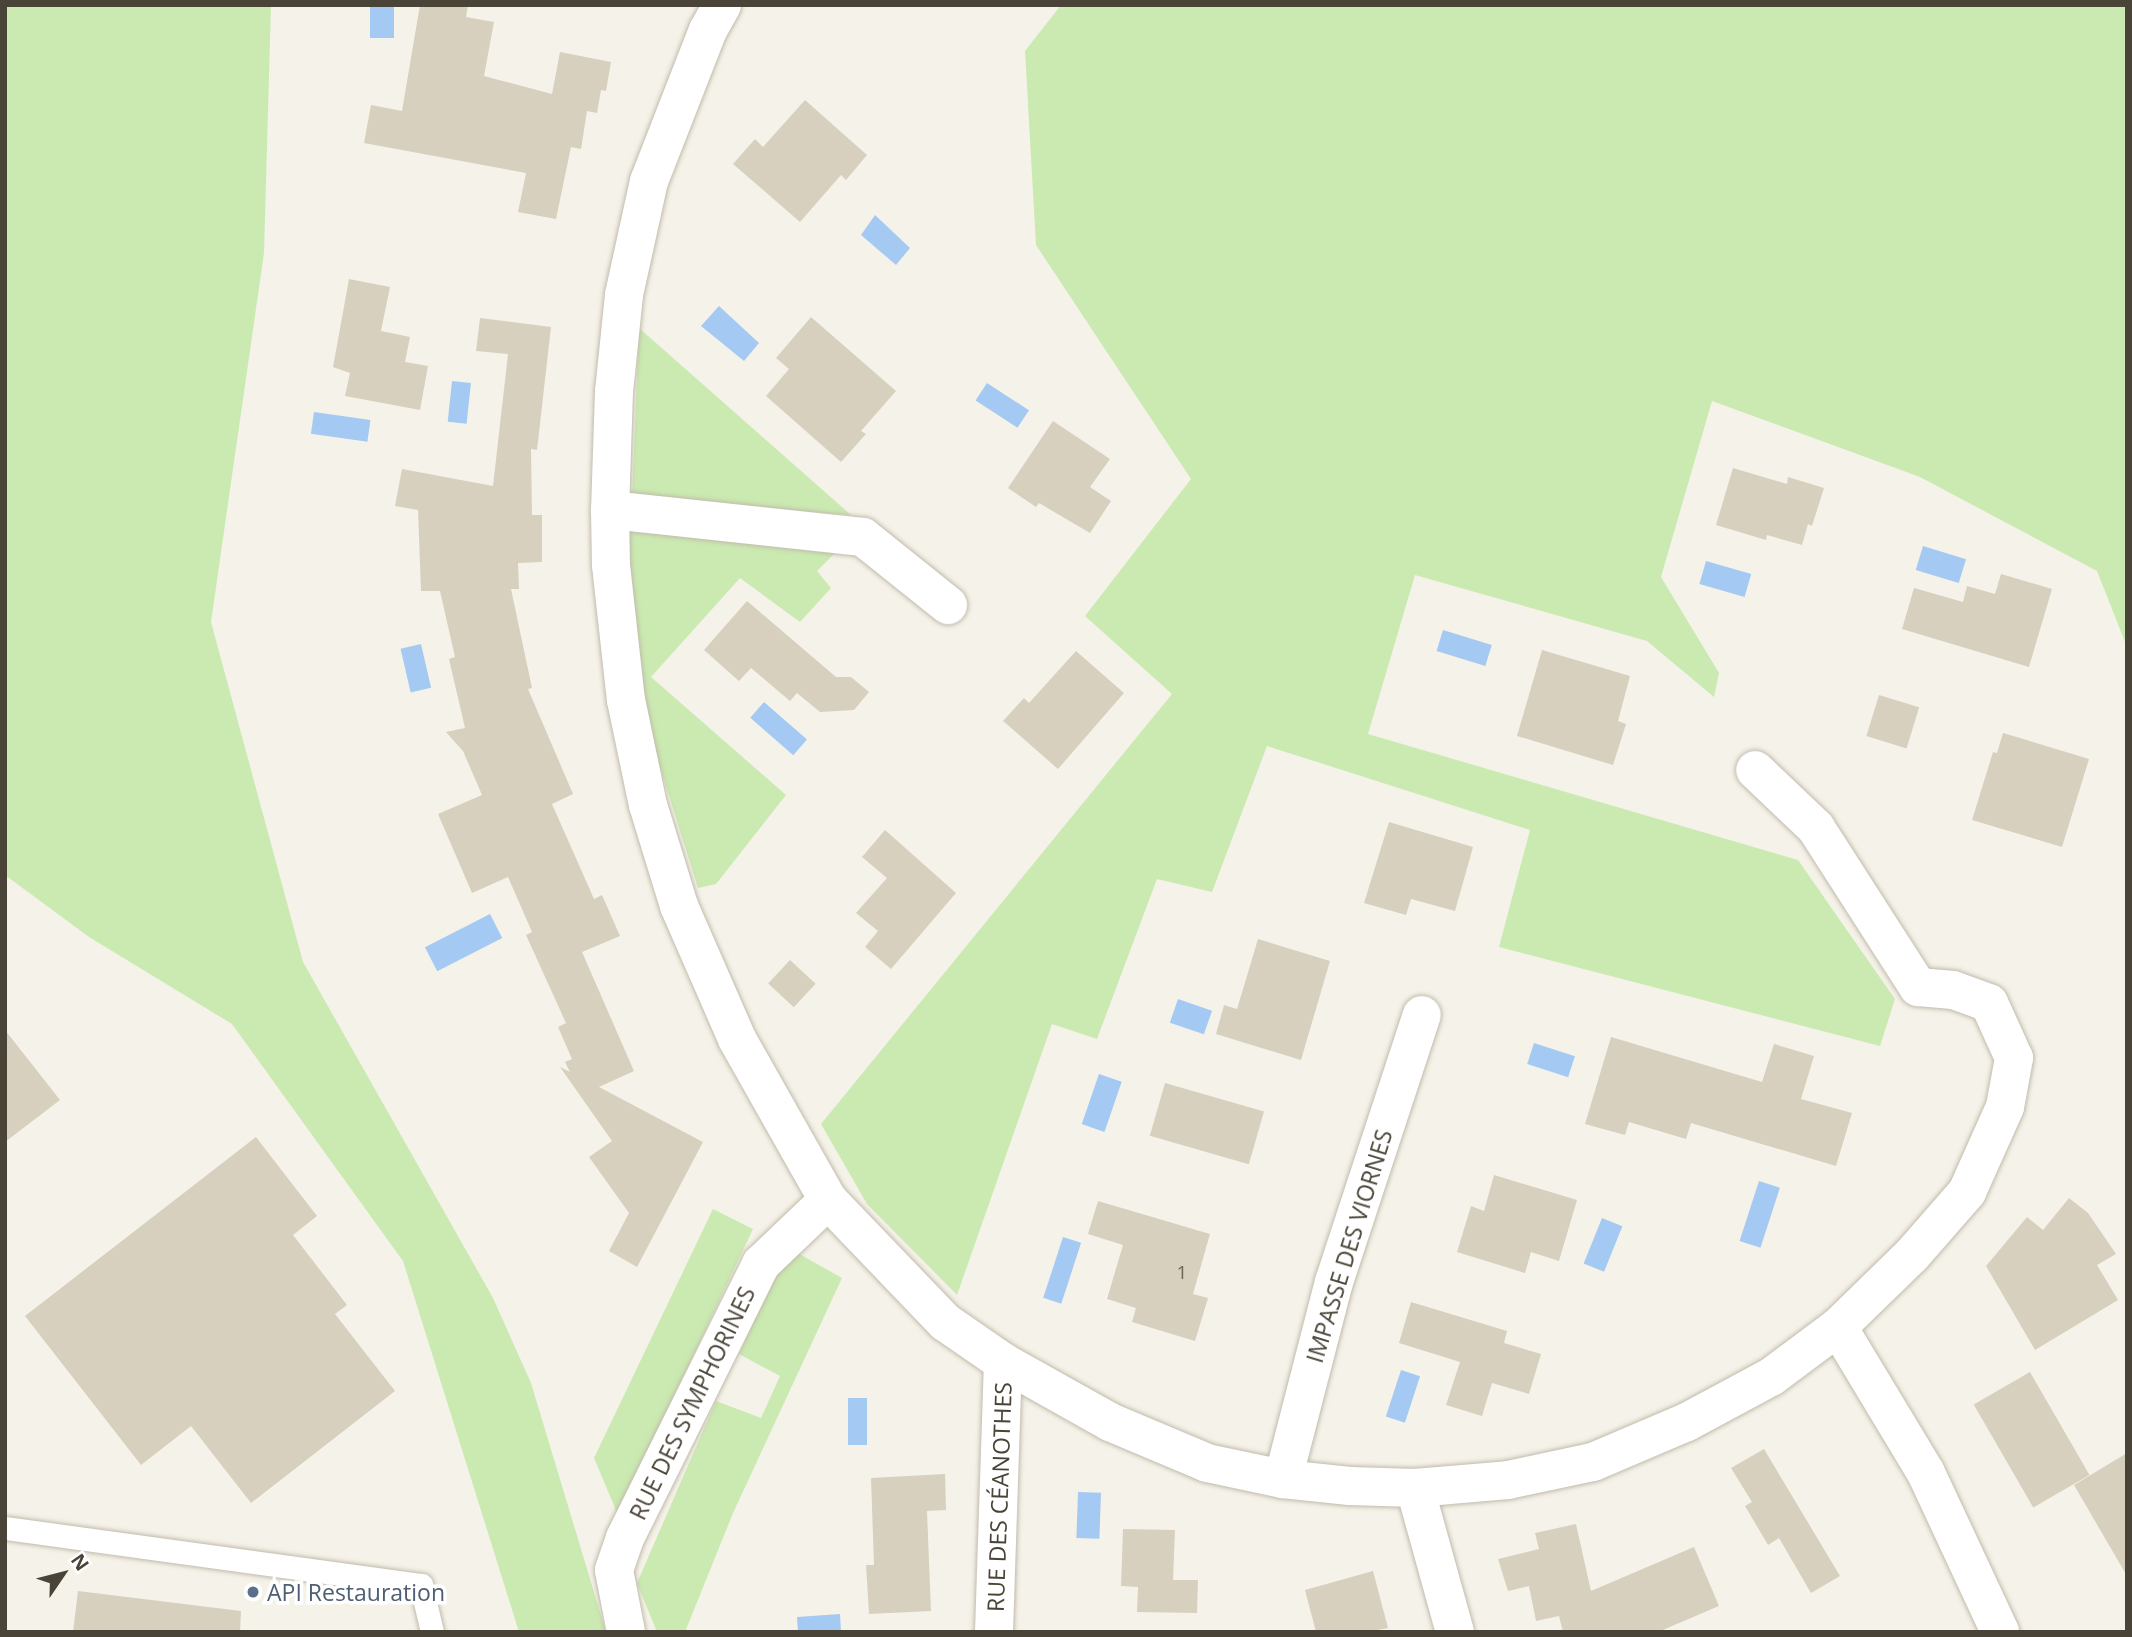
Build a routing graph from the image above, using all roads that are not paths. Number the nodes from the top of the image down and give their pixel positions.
1 (722, 5) edge
2 (610, 510) junction
3 (948, 605) dead end
4 (1755, 770) dead end
5 (1422, 1015) dead end
6 (828, 1200) junction
7 (1838, 1327) junction
8 (1003, 1362) junction
9 (1283, 1479) junction
10 (1415, 1489) junction
11 (5, 1528) edge
12 (432, 1632) edge
13 (626, 1632) edge
14 (994, 1632) edge
15 (1455, 1632) edge
16 (2000, 1632) edge

1 - 2 street
2 - 3 street
2 - 6 street
4 - 7 street
5 - 9 street, IMPASSE DES VIORNES
6 - 8 street
6 - 13 street, RUE DES SYMPHORINES
7 - 10 street
7 - 16 street
8 - 9 street
8 - 14 street, RUE DES CÉANOTHES
9 - 10 street
10 - 15 street
11 - 12 lane

